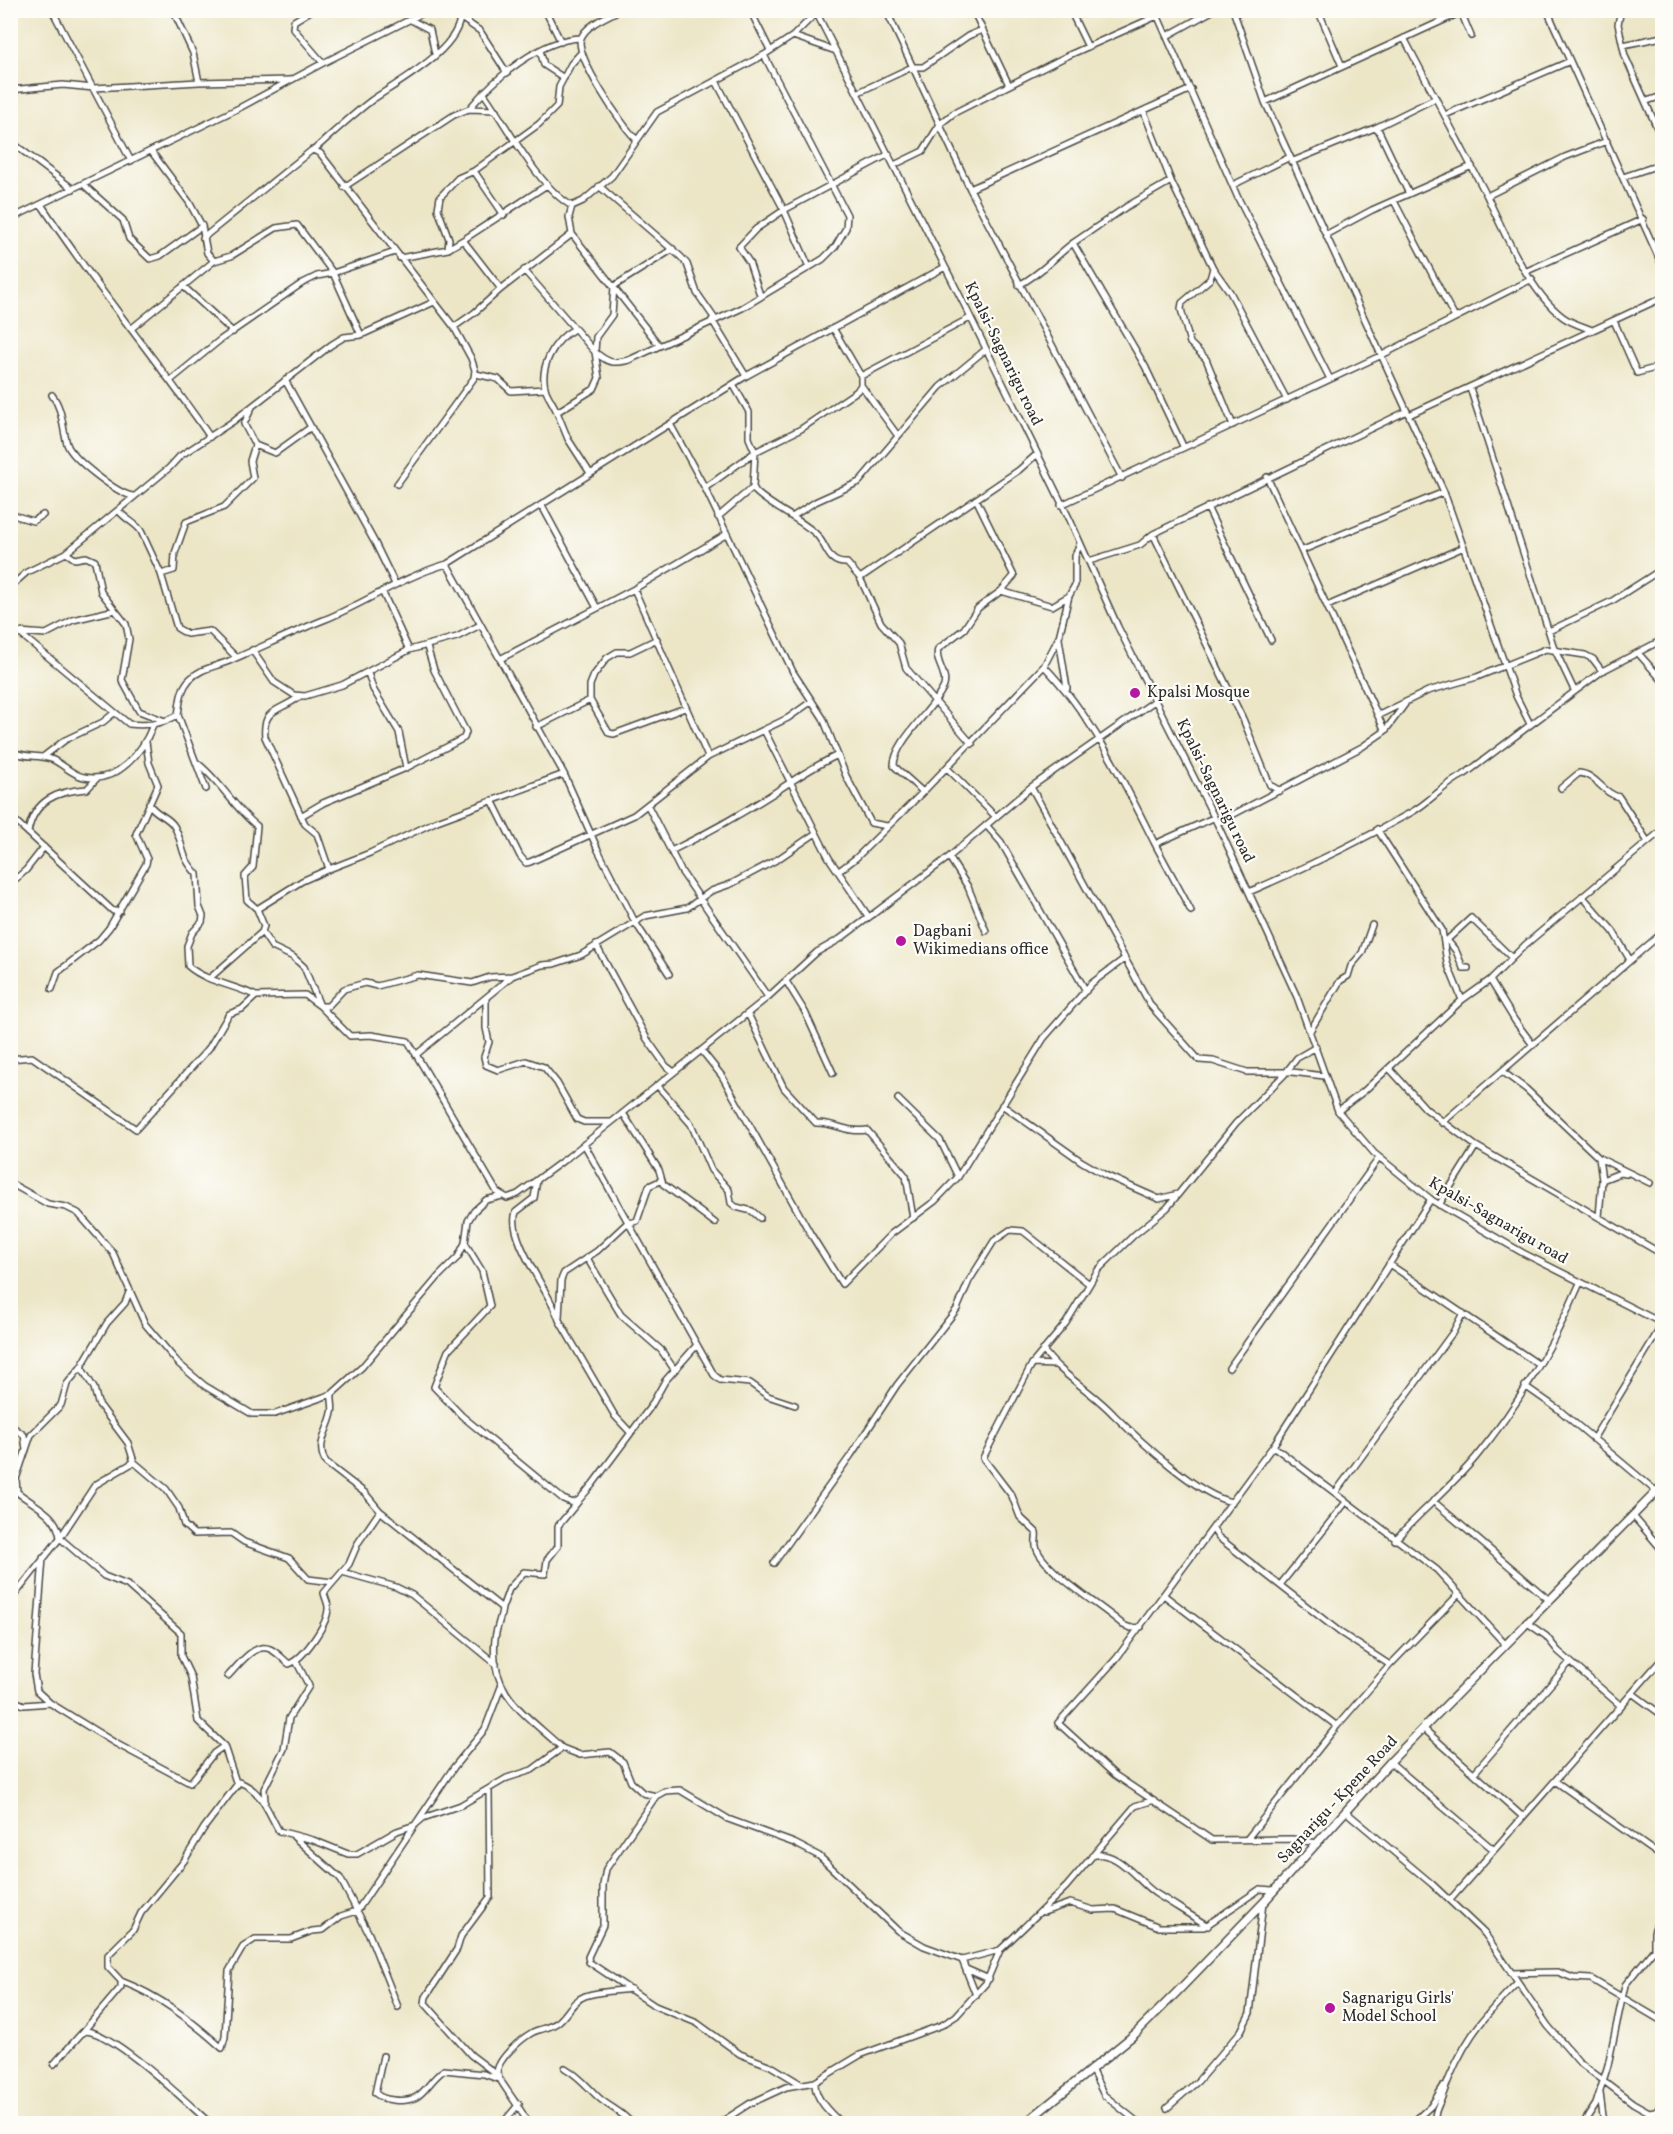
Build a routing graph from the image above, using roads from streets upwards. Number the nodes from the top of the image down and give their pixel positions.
1 (52, 10) edge
2 (173, 10) edge
3 (312, 10) edge
4 (429, 10) edge
5 (460, 10) edge
6 (545, 10) edge
7 (619, 10) edge
8 (750, 10) edge
9 (886, 10) edge
10 (973, 10) edge
11 (1070, 10) edge
12 (1233, 10) edge
13 (1318, 10) edge
14 (1547, 10) edge
15 (1621, 10) edge
16 (1212, 11) edge
17 (1463, 11) edge
18 (815, 12) edge
19 (302, 13) edge
20 (1156, 13) edge
21 (461, 18) junction
22 (411, 20) junction
23 (982, 30) junction
24 (793, 36) junction
25 (1167, 36) junction
26 (1471, 36) dead end
27 (1662, 37) edge
28 (581, 38) junction
29 (1404, 38) junction
30 (561, 42) junction
31 (1623, 45) junction
32 (1088, 47) junction
33 (540, 50) junction
34 (770, 50) junction
35 (833, 50) junction
36 (435, 54) junction
37 (580, 54) junction
38 (764, 55) junction
39 (1568, 62) junction
40 (323, 63) junction
41 (1342, 66) junction
42 (912, 68) junction
43 (507, 73) junction
44 (564, 78) junction
45 (292, 80) junction
46 (199, 81) junction
47 (716, 81) junction
48 (1009, 85) junction
49 (94, 88) junction
50 (10, 90) edge
51 (1191, 90) junction
52 (859, 92) junction
53 (485, 95) junction
54 (1662, 96) edge
55 (1436, 98) junction
56 (1647, 101) junction
57 (1264, 102) junction
58 (469, 109) junction
59 (496, 110) junction
60 (1143, 112) junction
61 (1445, 115) junction
62 (940, 124) junction
63 (1377, 127) junction
64 (636, 139) junction
65 (1662, 139) edge
66 (10, 141) edge
67 (516, 141) junction
68 (1607, 141) junction
69 (315, 149) junction
70 (151, 151) junction
71 (889, 154) junction
72 (1290, 160) junction
73 (131, 161) junction
74 (1662, 164) edge
75 (894, 165) junction
76 (1472, 166) junction
77 (474, 171) junction
78 (1623, 177) junction
79 (1171, 182) junction
80 (84, 185) junction
81 (548, 185) junction
82 (1233, 185) junction
83 (599, 186) junction
84 (344, 187) junction
85 (832, 187) junction
86 (73, 189) junction
87 (970, 189) junction
88 (1409, 194) junction
89 (1487, 195) junction
90 (1394, 201) junction
91 (41, 204) junction
92 (572, 206) junction
93 (784, 210) junction
94 (504, 215) junction
95 (10, 219) edge
96 (1643, 219) junction
97 (202, 226) junction
98 (572, 234) junction
99 (1327, 234) junction
100 (203, 238) junction
101 (463, 240) junction
102 (1073, 243) junction
103 (448, 249) junction
104 (673, 249) junction
105 (395, 252) junction
106 (400, 258) junction
107 (214, 261) junction
108 (1662, 265) edge
109 (809, 267) junction
110 (945, 267) junction
111 (1213, 268) junction
112 (524, 270) junction
113 (1527, 271) junction
114 (333, 273) junction
115 (1532, 279) junction
116 (1019, 285) junction
117 (183, 286) junction
118 (614, 286) junction
119 (501, 289) junction
120 (760, 295) junction
121 (1662, 298) edge
122 (434, 302) junction
123 (970, 318) junction
124 (1455, 318) junction
125 (713, 320) junction
126 (1614, 321) junction
127 (453, 327) junction
128 (132, 328) junction
129 (833, 328) junction
130 (574, 329) junction
131 (1592, 330) junction
132 (233, 332) junction
133 (361, 335) junction
134 (659, 345) junction
135 (986, 350) junction
136 (595, 352) junction
137 (1382, 355) junction
138 (1662, 366) edge
139 (476, 374) junction
140 (746, 376) junction
141 (861, 376) junction
142 (1330, 379) junction
143 (171, 380) junction
144 (285, 380) junction
145 (733, 384) junction
146 (861, 385) junction
147 (1470, 388) junction
148 (545, 389) junction
149 (52, 395) dead end
150 (1287, 400) junction
151 (253, 405) junction
152 (557, 412) junction
153 (1408, 413) junction
154 (670, 424) junction
155 (1233, 425) junction
156 (310, 427) junction
157 (898, 436) junction
158 (210, 437) junction
159 (255, 445) junction
160 (1183, 446) junction
161 (755, 452) junction
162 (1037, 454) junction
163 (590, 473) junction
164 (1268, 477) junction
165 (1122, 478) junction
166 (397, 484) dead end
167 (753, 487) junction
168 (705, 488) junction
169 (1444, 492) junction
170 (134, 496) junction
171 (976, 499) junction
172 (1061, 505) junction
173 (542, 506) junction
174 (1207, 507) junction
175 (119, 511) junction
176 (10, 514) edge
177 (43, 515) dead end
178 (718, 517) junction
179 (792, 517) junction
180 (727, 534) junction
181 (1153, 534) junction
182 (1080, 543) junction
183 (1464, 547) junction
184 (1303, 550) junction
185 (66, 553) junction
186 (1089, 561) junction
187 (447, 564) junction
188 (1662, 570) edge
189 (161, 574) junction
190 (860, 578) junction
191 (395, 584) junction
192 (10, 587) edge
193 (634, 589) junction
194 (382, 591) junction
195 (1001, 591) junction
196 (1069, 596) junction
197 (1327, 606) junction
198 (597, 608) junction
199 (115, 610) junction
200 (480, 625) junction
201 (1549, 631) junction
202 (10, 632) edge
203 (18, 632) junction
204 (1059, 638) junction
205 (657, 639) junction
206 (1271, 640) dead end
207 (1662, 640) edge
208 (427, 647) junction
209 (1554, 648) junction
210 (252, 650) junction
211 (409, 650) junction
212 (1638, 652) junction
213 (236, 657) junction
214 (501, 659) junction
215 (1506, 665) junction
216 (1044, 666) junction
217 (1602, 671) junction
218 (368, 673) junction
219 (1662, 680) edge
220 (1067, 690) junction
221 (1574, 690) junction
222 (299, 697) junction
223 (590, 700) junction
224 (934, 700) junction
225 (1156, 700) junction
226 (812, 701) junction
227 (1406, 703) junction
228 (685, 708) junction
229 (114, 713) junction
230 (178, 715) junction
231 (1379, 715) junction
232 (165, 721) junction
233 (1530, 724) junction
234 (153, 725) junction
235 (537, 727) junction
236 (764, 730) junction
237 (1385, 731) junction
238 (1100, 741) junction
239 (146, 742) junction
240 (972, 744) junction
241 (10, 751) edge
242 (838, 755) junction
243 (43, 757) junction
244 (708, 757) junction
245 (196, 762) junction
246 (406, 768) junction
247 (947, 768) junction
248 (564, 774) junction
249 (97, 778) junction
250 (790, 783) junction
251 (1270, 785) junction
252 (1031, 787) junction
253 (1561, 788) dead end
254 (206, 789) dead end
255 (1281, 791) junction
256 (923, 792) junction
257 (1268, 795) junction
258 (492, 800) junction
259 (149, 804) junction
260 (648, 807) junction
261 (10, 816) edge
262 (301, 816) junction
263 (995, 816) junction
264 (1215, 821) junction
265 (986, 825) junction
266 (887, 826) junction
267 (1377, 829) junction
268 (1662, 830) edge
269 (28, 832) junction
270 (816, 833) junction
271 (592, 835) junction
272 (1648, 842) junction
273 (1155, 844) junction
274 (44, 847) junction
275 (671, 851) junction
276 (949, 857) junction
277 (329, 869) junction
278 (839, 871) junction
279 (10, 884) edge
280 (1249, 892) junction
281 (1582, 896) junction
282 (700, 901) junction
283 (256, 909) junction
284 (120, 911) junction
285 (1191, 911) dead end
286 (868, 916) junction
287 (635, 922) junction
288 (1372, 925) dead end
289 (986, 931) dead end
290 (262, 932) junction
291 (1662, 933) edge
292 (596, 945) junction
293 (1512, 958) junction
294 (1124, 959) junction
295 (1630, 960) junction
296 (1468, 968) dead end
297 (669, 974) dead end
298 (512, 976) junction
299 (210, 978) junction
300 (1490, 980) junction
301 (786, 981) junction
302 (52, 989) dead end
303 (1086, 991) junction
304 (256, 996) junction
305 (768, 997) junction
306 (486, 998) junction
307 (1462, 1000) junction
308 (321, 1006) junction
309 (748, 1014) junction
310 (1310, 1031) junction
311 (1533, 1045) junction
312 (1316, 1047) junction
313 (702, 1051) junction
314 (417, 1054) junction
315 (10, 1059) edge
316 (1389, 1068) junction
317 (674, 1071) junction
318 (1287, 1072) junction
319 (1503, 1072) junction
320 (833, 1073) dead end
321 (1324, 1076) junction
322 (657, 1085) junction
323 (898, 1099) dead end
324 (1002, 1105) junction
325 (1338, 1111) junction
326 (623, 1113) junction
327 (611, 1122) junction
328 (1442, 1123) junction
329 (584, 1144) junction
330 (1476, 1146) junction
331 (1379, 1158) junction
332 (1599, 1158) junction
333 (1631, 1174) junction
334 (958, 1177) junction
335 (537, 1180) junction
336 (1602, 1180) junction
337 (660, 1181) junction
338 (10, 1183) edge
339 (1650, 1183) dead end
340 (1182, 1192) junction
341 (502, 1196) junction
342 (1431, 1199) junction
343 (1439, 1205) junction
344 (1599, 1217) junction
345 (760, 1218) dead end
346 (913, 1218) junction
347 (715, 1223) dead end
348 (626, 1224) junction
349 (465, 1244) junction
350 (1662, 1254) edge
351 (587, 1258) junction
352 (1389, 1264) junction
353 (1088, 1283) junction
354 (1580, 1283) junction
355 (130, 1290) junction
356 (1463, 1313) junction
357 (559, 1320) junction
358 (1662, 1324) edge
359 (696, 1346) junction
360 (1043, 1350) junction
361 (1032, 1364) junction
362 (1538, 1364) junction
363 (1054, 1365) junction
364 (81, 1367) junction
365 (1229, 1368) dead end
366 (674, 1369) junction
367 (1525, 1386) junction
368 (332, 1394) junction
369 (795, 1405) dead end
370 (10, 1425) edge
371 (630, 1432) junction
372 (1593, 1439) junction
373 (1273, 1446) junction
374 (26, 1452) junction
375 (134, 1462) junction
376 (13, 1480) edge
377 (1662, 1486) edge
378 (1657, 1492) junction
379 (1335, 1493) junction
380 (579, 1500) junction
381 (1433, 1501) junction
382 (1232, 1502) junction
383 (1346, 1502) junction
384 (380, 1511) junction
385 (1634, 1517) junction
386 (1213, 1529) junction
387 (60, 1538) junction
388 (1395, 1540) junction
389 (1662, 1550) edge
390 (44, 1558) junction
391 (774, 1563) dead end
392 (342, 1572) junction
393 (333, 1582) junction
394 (1280, 1585) junction
395 (1458, 1595) junction
396 (1165, 1596) junction
397 (1549, 1600) junction
398 (10, 1601) edge
399 (502, 1608) junction
400 (1526, 1622) junction
401 (1141, 1627) junction
402 (1504, 1644) junction
403 (1662, 1659) edge
404 (296, 1661) junction
405 (1570, 1662) junction
406 (496, 1664) junction
407 (1390, 1665) junction
408 (228, 1676) dead end
409 (501, 1687) junction
410 (1632, 1694) junction
411 (10, 1699) edge
412 (50, 1703) junction
413 (1621, 1706) junction
414 (1662, 1715) edge
415 (1337, 1726) junction
416 (1423, 1728) junction
417 (224, 1746) junction
418 (562, 1748) junction
419 (1390, 1762) junction
420 (1475, 1772) junction
421 (1555, 1781) junction
422 (237, 1785) junction
423 (489, 1789) junction
424 (656, 1796) junction
425 (1151, 1801) junction
426 (265, 1802) junction
427 (1345, 1811) junction
428 (1523, 1817) junction
429 (415, 1825) junction
430 (293, 1836) junction
431 (1247, 1839) junction
432 (1317, 1843) junction
433 (1494, 1850) junction
434 (1090, 1857) junction
435 (1662, 1857) edge
436 (1272, 1890) junction
437 (1450, 1900) junction
438 (1263, 1903) junction
439 (1662, 1909) edge
440 (357, 1911) junction
441 (1040, 1914) junction
442 (1208, 1926) junction
443 (1000, 1950) junction
444 (962, 1960) junction
445 (966, 1969) junction
446 (1511, 1973) junction
447 (989, 1979) junction
448 (121, 1981) junction
449 (1517, 1983) junction
450 (631, 1989) junction
451 (976, 1995) junction
452 (1623, 1997) junction
453 (398, 2007) dead end
454 (1662, 2021) edge
455 (81, 2034) junction
456 (383, 2056) dead end
457 (54, 2064) dead end
458 (565, 2068) dead end
459 (1091, 2069) junction
460 (497, 2077) junction
461 (815, 2082) junction
462 (1602, 2082) junction
463 (799, 2083) junction
464 (1444, 2085) junction
465 (1600, 2091) junction
466 (519, 2104) junction
467 (1662, 2105) edge
468 (1167, 2108) dead end
469 (211, 2124) edge
470 (502, 2124) edge
471 (528, 2124) edge
472 (614, 2124) edge
473 (631, 2124) edge
474 (718, 2124) edge
475 (842, 2124) edge
476 (1024, 2124) edge
477 (1140, 2124) edge
478 (1411, 2124) edge
479 (1436, 2124) edge
480 (1583, 2124) edge
481 (1605, 2124) edge

1 - 49 street
2 - 46 street
3 - 19 street
4 - 22 street
5 - 21 street
6 - 30 street
7 - 28 street
8 - 34 street
9 - 42 street
10 - 23 street
11 - 32 street
12 - 57 street
13 - 41 street
14 - 39 street
15 - 31 street
16 - 25 street
17 - 26 street
17 - 29 street
18 - 24 street
18 - 35 street, Kpalsi-Sagnarigu road
19 - 40 street
20 - 25 street
20 - 32 street
21 - 36 street
21 - 43 street
22 - 36 street
22 - 40 street
23 - 42 street
23 - 48 street
24 - 34 street
24 - 35 street
25 - 51 street
27 - 31 street
28 - 30 street
28 - 37 street
29 - 41 street
29 - 55 street
30 - 33 street
31 - 56 street
32 - 48 street
33 - 43 street
33 - 44 street
34 - 38 street
35 - 52 street, Kpalsi-Sagnarigu road
36 - 69 street
37 - 44 street
37 - 64 street
38 - 47 street
38 - 85 street
39 - 61 street
39 - 68 street
40 - 45 street
41 - 57 street
42 - 52 street
42 - 62 street
43 - 53 street
44 - 67 street
45 - 46 street
45 - 70 street
46 - 49 street
47 - 64 street
47 - 93 street
48 - 62 street
49 - 50 street
49 - 73 street
51 - 60 street
51 - 82 street
52 - 71 street, Kpalsi-Sagnarigu road
53 - 58 street
53 - 59 street
54 - 56 street
55 - 61 street
55 - 63 street
56 - 65 street
57 - 72 street
58 - 59 street
58 - 84 street
59 - 67 street
60 - 79 street
60 - 87 street
61 - 76 street
62 - 75 street
62 - 87 street
63 - 72 street
63 - 88 street
64 - 83 street
66 - 86 street
67 - 77 street
67 - 81 street
68 - 78 street
68 - 89 street
69 - 84 street
69 - 100 street
70 - 73 street
70 - 97 street
71 - 75 street, Kpalsi-Sagnarigu road
71 - 85 street
72 - 82 street
72 - 99 street
73 - 80 street
74 - 78 street
75 - 110 street, Kpalsi-Sagnarigu road
76 - 88 street
76 - 89 street
77 - 94 street
77 - 103 street
78 - 96 street
79 - 102 street
79 - 111 street
80 - 86 street
80 - 97 street
81 - 92 street
81 - 94 street
82 - 142 street
83 - 92 street
83 - 104 street
84 - 105 street
85 - 93 street
85 - 109 street
86 - 91 street
87 - 116 street
88 - 90 street
89 - 113 street
90 - 99 street
90 - 124 street
91 - 95 street
91 - 128 street
92 - 98 street
93 - 109 street
93 - 120 street
94 - 101 street
96 - 108 street
96 - 113 street
97 - 100 street
98 - 112 street
98 - 118 street
99 - 137 street
100 - 107 street
101 - 103 street
101 - 119 street
102 - 116 street
102 - 160 street
103 - 106 street
104 - 118 street
104 - 125 street
105 - 106 street
105 - 114 street
106 - 122 street
107 - 114 street
107 - 117 street
109 - 120 street
110 - 123 street, Kpalsi-Sagnarigu road
110 - 129 street
111 - 150 street
111 - 155 street
112 - 119 street
112 - 130 street
113 - 115 street
114 - 132 street
114 - 133 street
115 - 124 street
115 - 131 street
116 - 165 street
117 - 128 street
117 - 132 street
118 - 134 street
118 - 136 street
119 - 127 street
120 - 125 street
121 - 126 street
122 - 127 street
122 - 133 street
123 - 135 street, Kpalsi-Sagnarigu road
123 - 141 street
124 - 137 street
125 - 134 street
125 - 140 street
126 - 131 street
126 - 138 street
127 - 139 street
128 - 143 street
129 - 140 street
129 - 141 street
130 - 136 street
130 - 148 street
131 - 147 street
132 - 143 street
133 - 144 street
134 - 136 street
135 - 157 street
135 - 162 street, Kpalsi-Sagnarigu road
136 - 152 street
137 - 142 street
137 - 153 street
139 - 148 street
139 - 166 street
140 - 145 street
141 - 146 street
142 - 150 street
143 - 158 street
144 - 151 street
144 - 156 street
145 - 154 street
145 - 161 street
146 - 157 street
146 - 161 street
147 - 153 street
147 - 201 street
148 - 152 street
149 - 170 street
150 - 155 street
151 - 158 street
151 - 159 street
152 - 163 street
153 - 164 street
153 - 169 street
154 - 163 street
154 - 168 street
155 - 160 street
156 - 159 street
156 - 191 street
157 - 179 street
158 - 170 street
159 - 189 street
160 - 165 street
161 - 167 street
161 - 168 street
162 - 171 street
162 - 172 street, Kpalsi-Sagnarigu road
163 - 173 street
164 - 174 street
164 - 184 street
165 - 172 street
167 - 178 street
167 - 179 street
168 - 178 street
169 - 183 street
169 - 184 street
170 - 175 street
171 - 190 street
171 - 195 street
172 - 182 street, Kpalsi-Sagnarigu road
173 - 187 street
173 - 198 street
174 - 181 street
174 - 206 street
175 - 185 street
175 - 189 street
176 - 177 street
178 - 180 street
179 - 190 street
180 - 193 street
180 - 226 street
181 - 186 street
181 - 251 street
182 - 186 street, Kpalsi-Sagnarigu road
182 - 196 street
183 - 197 street
183 - 215 street
184 - 197 street
185 - 192 street
185 - 199 street
186 - 225 street, Kpalsi-Sagnarigu road
187 - 191 street
187 - 200 street
188 - 201 street
189 - 213 street
190 - 224 street
191 - 194 street
193 - 198 street
193 - 205 street
194 - 210 street
194 - 211 street
195 - 196 street
195 - 224 street
196 - 204 street
197 - 231 street
198 - 214 street
199 - 203 street
199 - 232 street
200 - 208 street
200 - 214 street
201 - 209 street
202 - 203 street
203 - 229 street
204 - 216 street
204 - 220 street
205 - 223 street
205 - 228 street
207 - 212 street
208 - 211 street
208 - 246 street
209 - 215 street
209 - 217 street
209 - 221 street
210 - 213 street
210 - 222 street
211 - 218 street
212 - 217 street
212 - 219 street
213 - 230 street
214 - 235 street
215 - 227 street
215 - 233 street
216 - 220 street
216 - 240 street
217 - 221 street
218 - 222 street
218 - 246 street
220 - 238 street
221 - 233 street
222 - 262 street
223 - 228 street
223 - 235 street
224 - 240 street
224 - 256 street
225 - 238 street
225 - 264 street, Kpalsi-Sagnarigu road
226 - 236 street
226 - 242 street
227 - 231 street
227 - 237 street
228 - 244 street
229 - 234 street
229 - 243 street
230 - 232 street
230 - 245 street
231 - 237 street
232 - 234 street
233 - 267 street
234 - 239 street
235 - 248 street
236 - 244 street
236 - 250 street
237 - 255 street
238 - 252 street
238 - 273 street
239 - 249 street
239 - 259 street
240 - 247 street
241 - 243 street
242 - 250 street
242 - 266 street
243 - 249 street
244 - 260 street
245 - 254 street
245 - 283 street
246 - 262 street
247 - 256 street
247 - 263 street
248 - 258 street
248 - 271 street
249 - 269 street
250 - 270 street
250 - 275 street
251 - 255 street
251 - 257 street
252 - 263 street
252 - 294 street
253 - 272 street
255 - 257 street
256 - 266 street
257 - 264 street
258 - 271 street
258 - 277 street
259 - 284 street
259 - 299 street
260 - 271 street
260 - 275 street
261 - 269 street
262 - 277 street
263 - 265 street
264 - 273 street
264 - 280 street, Kpalsi-Sagnarigu road
265 - 276 street
265 - 303 street
266 - 278 street
267 - 280 street
267 - 307 street
268 - 272 street
269 - 274 street
270 - 278 street
270 - 282 street
271 - 287 street
272 - 281 street
273 - 285 street
274 - 279 street
274 - 284 street
275 - 282 street
276 - 286 street
276 - 289 street
277 - 283 street
278 - 286 street
280 - 310 street, Kpalsi-Sagnarigu road
281 - 293 street
281 - 295 street
282 - 287 street
282 - 305 street
283 - 290 street
284 - 302 street
286 - 301 street
287 - 292 street
287 - 297 street
288 - 310 street
290 - 299 street
290 - 308 street
291 - 295 street
292 - 298 street
292 - 317 street
293 - 296 street
293 - 300 street
294 - 303 street
294 - 318 street
295 - 311 street
298 - 306 street
298 - 308 street
299 - 304 street
300 - 307 street
300 - 311 street
301 - 305 street
301 - 320 street
303 - 324 street
304 - 308 street
304 - 315 street
305 - 309 street
306 - 314 street
306 - 327 street
307 - 316 street
308 - 314 street
309 - 313 street
309 - 346 street
310 - 312 street, Kpalsi-Sagnarigu road
311 - 319 street
312 - 318 street
312 - 321 street, Kpalsi-Sagnarigu road
313 - 317 street
313 - 346 street
314 - 341 street
316 - 325 street
316 - 328 street
317 - 322 street
318 - 321 street
318 - 340 street
319 - 328 street
319 - 332 street
321 - 325 street, Kpalsi-Sagnarigu road
322 - 326 street
322 - 345 street
323 - 334 street
324 - 334 street
324 - 340 street
325 - 331 street, Kpalsi-Sagnarigu road
326 - 327 street
326 - 337 street
327 - 329 street
328 - 330 street
329 - 335 street
329 - 348 street
330 - 343 street
330 - 344 street
331 - 342 street, Kpalsi-Sagnarigu road
331 - 365 street
332 - 333 street
332 - 336 street
333 - 336 street
333 - 339 street
334 - 346 street
335 - 341 street
335 - 357 street
336 - 344 street
337 - 347 street
337 - 348 street
338 - 355 street
340 - 353 street
341 - 349 street
342 - 343 street, Kpalsi-Sagnarigu road
342 - 352 street
343 - 354 street, Kpalsi-Sagnarigu road
344 - 350 street
348 - 351 street
348 - 359 street
349 - 368 street
349 - 380 street
351 - 357 street
351 - 366 street
352 - 356 street
352 - 373 street
353 - 360 street
353 - 391 street
354 - 358 street, Kpalsi-Sagnarigu road
354 - 362 street
355 - 364 street
355 - 368 street
356 - 362 street
356 - 379 street
357 - 371 street
358 - 372 street
359 - 366 street
359 - 369 street
360 - 361 street
360 - 363 street
361 - 363 street
361 - 401 street
362 - 367 street
363 - 382 street
364 - 374 street
364 - 375 street
366 - 371 street
367 - 372 street
367 - 381 street
368 - 384 street
370 - 374 street
371 - 380 street
372 - 378 street
373 - 379 street
373 - 382 street
374 - 376 street
375 - 387 street
375 - 393 street
376 - 387 street
377 - 378 street, Sagnarigu - Kpene Road
378 - 385 street, Sagnarigu - Kpene Road
379 - 383 street
380 - 399 street
381 - 388 street
381 - 397 street
382 - 386 street
383 - 388 street
383 - 394 street
384 - 392 street
384 - 399 street
385 - 389 street
385 - 397 street, Sagnarigu - Kpene Road
386 - 394 street
386 - 396 street
387 - 390 street
387 - 417 street
388 - 395 street
390 - 398 street
390 - 412 street
392 - 393 street
392 - 406 street
393 - 404 street
394 - 407 street
395 - 402 street
395 - 407 street
396 - 401 street
396 - 415 street
397 - 400 street, Sagnarigu - Kpene Road
399 - 406 street
400 - 402 street, Sagnarigu - Kpene Road
400 - 405 street
401 - 425 street
402 - 416 street, Sagnarigu - Kpene Road
403 - 410 street
404 - 408 street
404 - 426 street
405 - 413 street
405 - 420 street
406 - 409 street
407 - 415 street
409 - 418 street
409 - 429 street
410 - 413 street
410 - 414 street
411 - 412 street
412 - 417 street
413 - 421 street
415 - 431 street
416 - 419 street, Sagnarigu - Kpene Road
416 - 420 street
417 - 422 street
418 - 423 street
418 - 424 street
419 - 427 street, Sagnarigu - Kpene Road
419 - 433 street
420 - 428 street
421 - 428 street
421 - 435 street
422 - 426 street
422 - 448 street
423 - 429 street
423 - 460 street
424 - 444 street
424 - 450 street
425 - 431 street
425 - 434 street
426 - 430 street
427 - 432 street, Sagnarigu - Kpene Road
427 - 437 street
428 - 433 street
429 - 430 street
429 - 440 street
430 - 440 street
431 - 432 street
432 - 436 street, Sagnarigu - Kpene Road
433 - 437 street
434 - 441 street
434 - 442 street
436 - 438 street, Sagnarigu - Kpene Road
436 - 442 street
437 - 446 street
438 - 459 street, Sagnarigu - Kpene Road
438 - 468 street
439 - 452 street
440 - 448 street
440 - 453 street
441 - 442 street
441 - 443 street
443 - 444 street
443 - 447 street
444 - 445 street
445 - 447 street
445 - 451 street
446 - 449 street
446 - 452 street
447 - 451 street
448 - 455 street
449 - 462 street
449 - 464 street
450 - 460 street
450 - 463 street
451 - 461 street
452 - 454 street
452 - 462 street
455 - 457 street
455 - 469 street
456 - 460 street
458 - 473 street
459 - 476 street, Sagnarigu - Kpene Road
459 - 477 street
460 - 466 street
461 - 463 street
461 - 475 street
462 - 465 street
462 - 467 street
463 - 474 street
464 - 478 street
464 - 479 street
465 - 480 street
465 - 481 street
466 - 470 street
466 - 471 street
472 - 473 street

